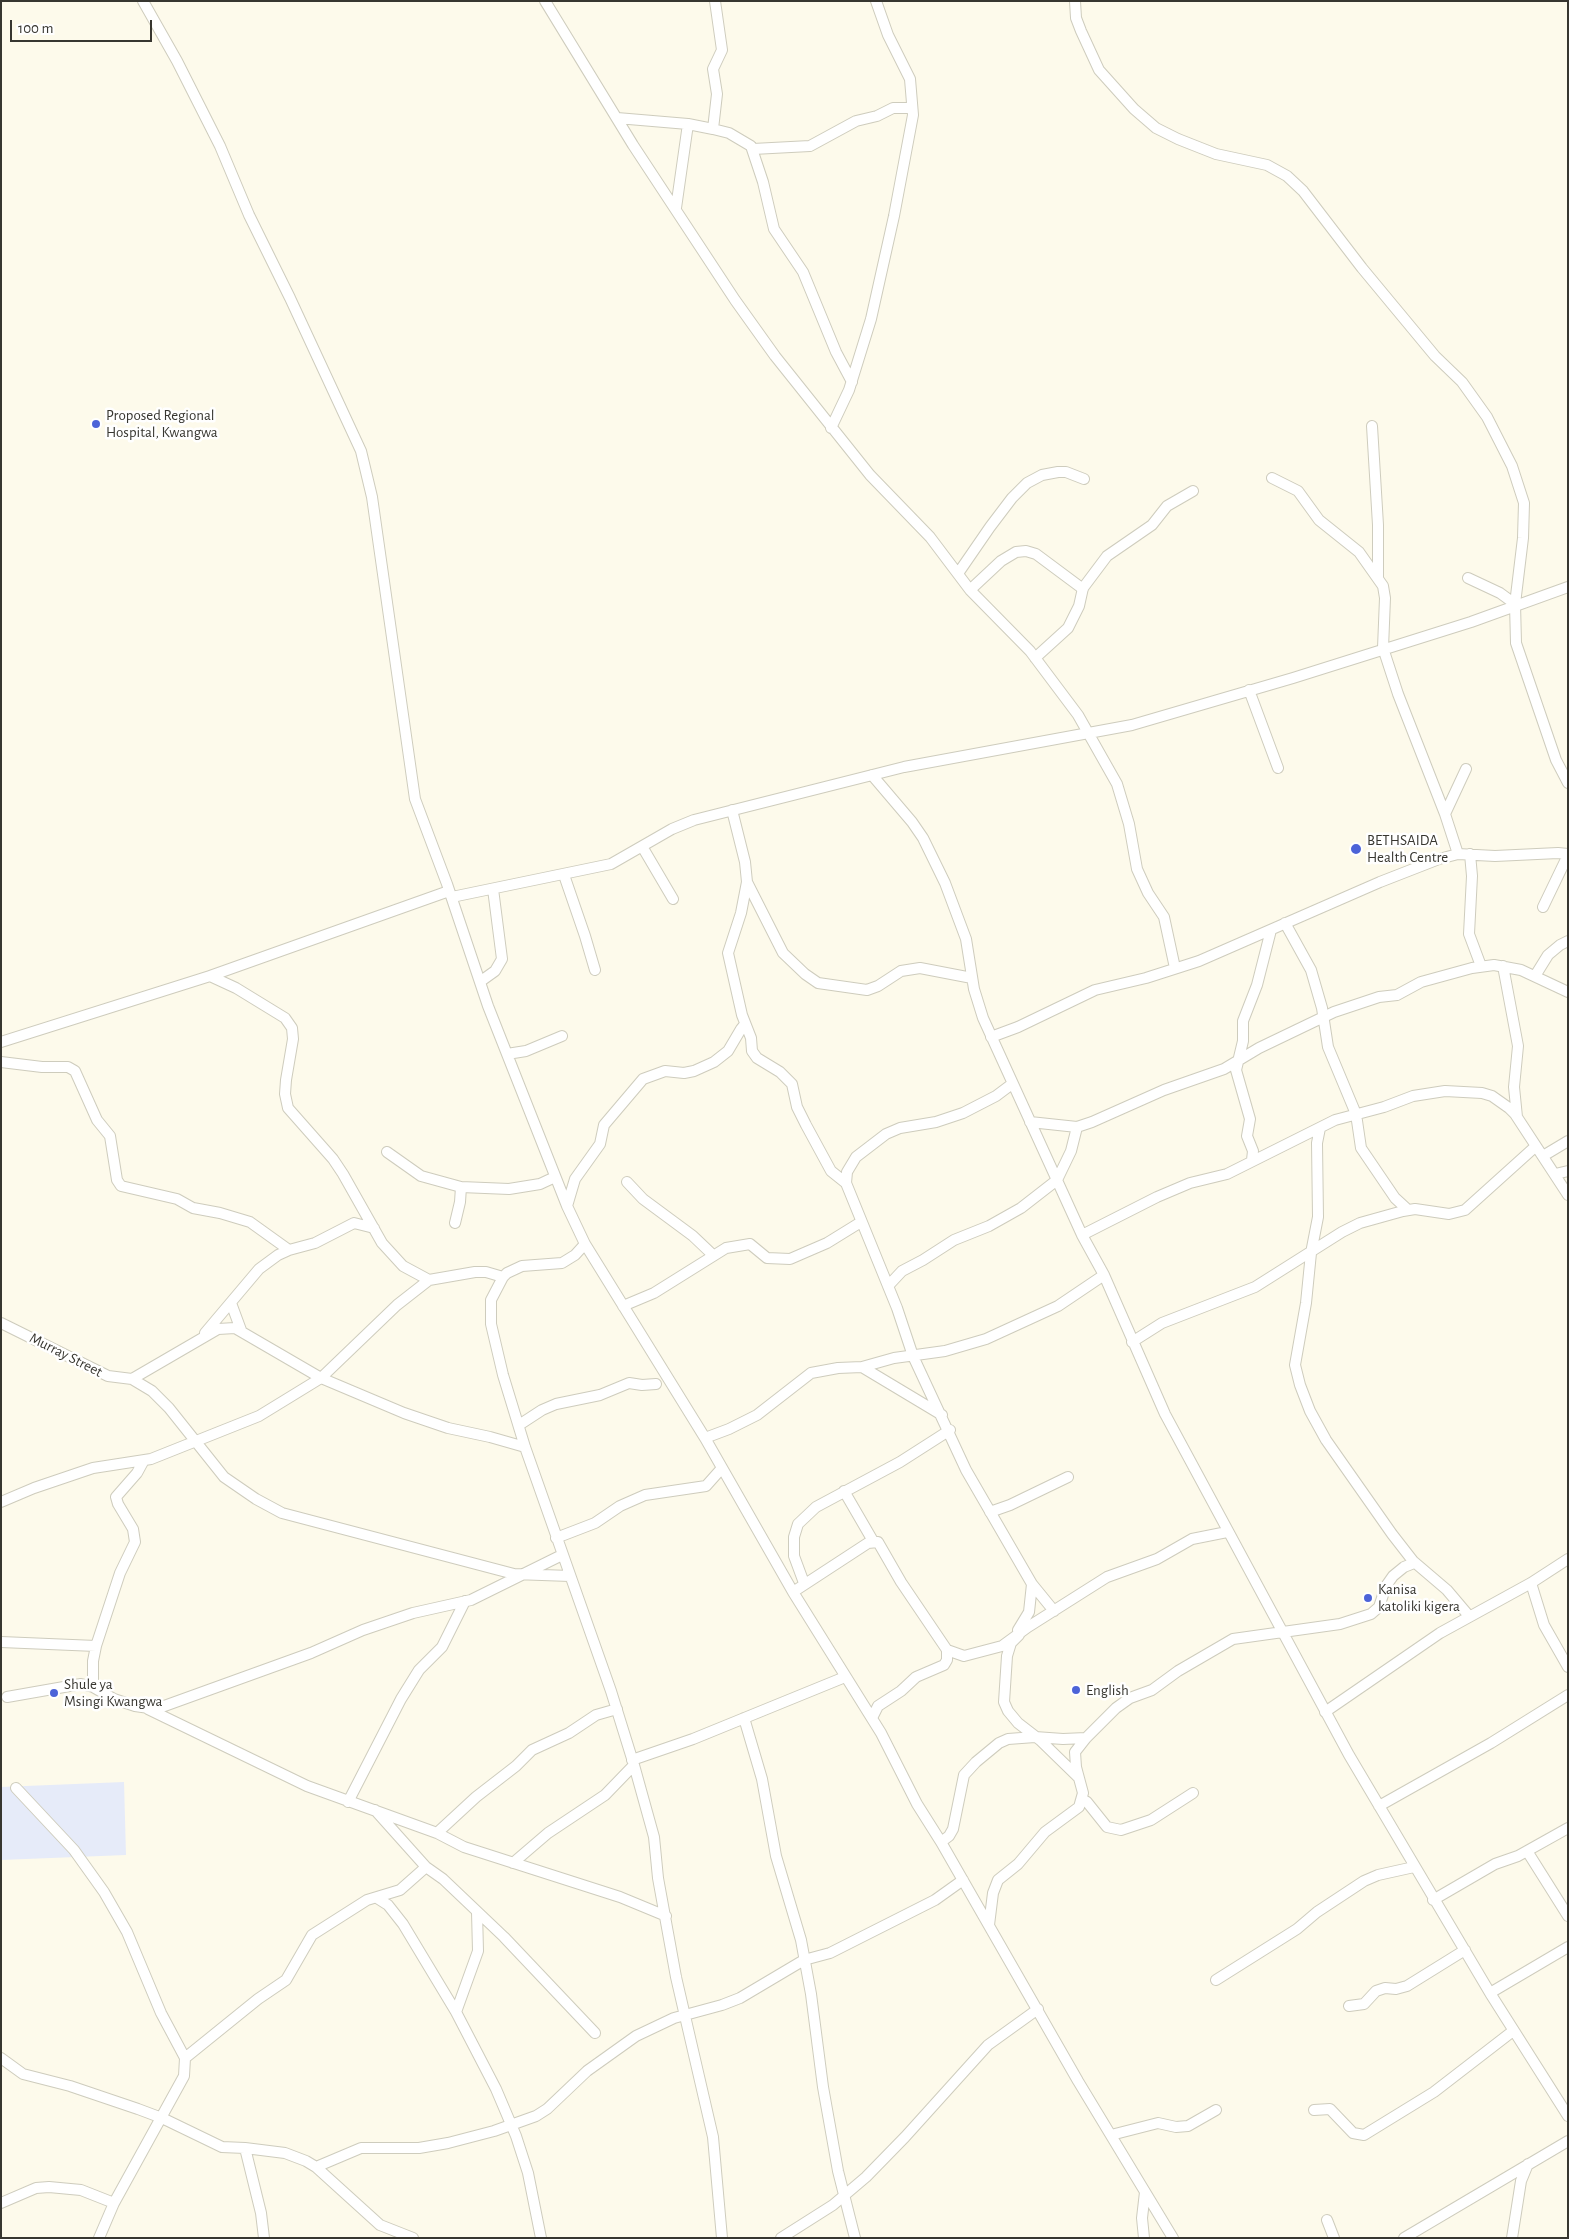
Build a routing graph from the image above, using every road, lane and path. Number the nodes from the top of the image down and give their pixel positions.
1 (143, 1) edge
2 (545, 1) edge
3 (715, 1) edge
4 (876, 1) edge
5 (1076, 1) edge
6 (912, 108) junction
7 (617, 118) junction
8 (688, 124) junction
9 (713, 130) junction
10 (753, 149) junction
11 (676, 208) junction
12 (852, 382) junction
13 (1372, 426) dead end
14 (831, 428) junction
15 (1272, 478) dead end
16 (1084, 479) dead end
17 (1194, 491) dead end
18 (959, 572) junction
19 (1378, 577) junction
20 (1468, 578) dead end
21 (1568, 587) edge
22 (1083, 589) junction
23 (970, 590) junction
24 (1515, 604) junction
25 (1383, 648) junction
26 (1035, 658) junction
27 (1249, 690) junction
28 (1088, 732) junction
29 (1278, 768) dead end
30 (1466, 769) dead end
31 (872, 775) junction
32 (1568, 783) edge
33 (732, 810) junction
34 (1445, 814) junction
35 (643, 848) junction
36 (1458, 854) junction
37 (1470, 854) junction
38 (1568, 855) edge
39 (564, 876) junction
40 (747, 882) junction
41 (494, 889) junction
42 (451, 894) junction
43 (673, 899) dead end
44 (1543, 907) dead end
45 (1285, 923) junction
46 (1270, 930) junction
47 (1568, 941) edge
48 (1481, 966) junction
49 (1503, 966) junction
50 (1175, 968) junction
51 (595, 970) dead end
52 (210, 976) junction
53 (1535, 976) junction
54 (972, 978) junction
55 (481, 981) junction
56 (1568, 992) edge
57 (1323, 1018) junction
58 (745, 1024) junction
59 (562, 1036) dead end
60 (992, 1037) junction
61 (1, 1042) edge
62 (508, 1054) junction
63 (1, 1062) edge
64 (1237, 1062) junction
65 (1012, 1084) junction
66 (1356, 1114) junction
67 (1517, 1118) junction
68 (1030, 1122) junction
69 (1077, 1127) junction
70 (1320, 1128) junction
71 (1568, 1141) edge
72 (1536, 1146) junction
73 (387, 1152) dead end
74 (1543, 1156) junction
75 (1252, 1160) junction
76 (1568, 1170) edge
77 (1555, 1174) junction
78 (555, 1177) junction
79 (1057, 1180) junction
80 (627, 1182) dead end
81 (846, 1183) junction
82 (461, 1187) junction
83 (1568, 1195) edge
84 (567, 1206) junction
85 (1408, 1210) junction
86 (366, 1214) junction
87 (356, 1222) junction
88 (861, 1222) junction
89 (455, 1223) dead end
90 (374, 1228) junction
91 (1082, 1235) junction
92 (585, 1244) junction
93 (289, 1250) junction
94 (1311, 1253) junction
95 (712, 1255) junction
96 (1104, 1275) junction
97 (503, 1277) junction
98 (429, 1280) junction
99 (888, 1286) junction
100 (231, 1303) junction
101 (623, 1306) junction
102 (1, 1323) edge
103 (241, 1330) junction
104 (200, 1338) junction
105 (1132, 1342) junction
106 (914, 1356) junction
107 (862, 1367) junction
108 (321, 1378) junction
109 (132, 1379) junction
110 (656, 1384) dead end
111 (943, 1415) junction
112 (519, 1425) junction
113 (950, 1430) junction
114 (705, 1438) junction
115 (197, 1442) junction
116 (525, 1447) junction
117 (143, 1462) junction
118 (722, 1468) junction
119 (1068, 1477) dead end
120 (844, 1492) junction
121 (1, 1502) edge
122 (990, 1512) junction
123 (1227, 1532) junction
124 (556, 1538) junction
125 (873, 1541) junction
126 (562, 1555) junction
127 (1568, 1559) edge
128 (1414, 1563) junction
129 (522, 1575) junction
130 (570, 1576) junction
131 (804, 1583) junction
132 (1531, 1583) junction
133 (1032, 1584) junction
134 (793, 1592) junction
135 (465, 1601) junction
136 (1054, 1612) junction
137 (1469, 1616) junction
138 (1282, 1632) junction
139 (1019, 1636) junction
140 (1, 1642) edge
141 (96, 1646) junction
142 (947, 1650) junction
143 (1568, 1667) edge
144 (846, 1677) junction
145 (93, 1686) junction
146 (1568, 1695) edge
147 (7, 1697) dead end
148 (147, 1709) junction
149 (617, 1709) junction
150 (1325, 1712) junction
151 (744, 1718) junction
152 (872, 1718) junction
153 (1035, 1737) junction
154 (1086, 1738) junction
155 (633, 1762) junction
156 (1078, 1777) junction
157 (16, 1788) dead end
158 (1193, 1793) dead end
159 (1082, 1799) junction
160 (348, 1802) junction
161 (1379, 1806) junction
162 (373, 1809) junction
163 (1568, 1828) edge
164 (437, 1833) junction
165 (941, 1842) junction
166 (1527, 1851) junction
167 (513, 1863) junction
168 (426, 1866) junction
169 (1414, 1867) junction
170 (963, 1880) junction
171 (378, 1898) junction
172 (1434, 1900) junction
173 (477, 1912) junction
174 (666, 1916) junction
175 (1568, 1916) edge
176 (989, 1925) junction
177 (1568, 1947) edge
178 (1465, 1950) junction
179 (804, 1960) junction
180 (1216, 1980) dead end
181 (1490, 1993) junction
182 (1349, 2006) dead end
183 (1038, 2009) junction
184 (456, 2012) junction
185 (685, 2016) junction
186 (1513, 2031) junction
187 (595, 2033) dead end
188 (1, 2058) edge
189 (185, 2058) junction
190 (1216, 2110) dead end
191 (1314, 2110) dead end
192 (1568, 2116) edge
193 (162, 2118) junction
194 (511, 2126) junction
195 (1111, 2135) junction
196 (1568, 2141) edge
197 (244, 2148) junction
198 (1529, 2164) junction
199 (316, 2167) junction
200 (1145, 2192) junction
201 (844, 2196) junction
202 (1, 2203) edge
203 (114, 2203) junction
204 (1327, 2220) dead end
205 (380, 2226) junction
206 (100, 2238) edge
207 (264, 2238) edge
208 (386, 2238) edge
209 (413, 2238) edge
210 (540, 2238) edge
211 (722, 2238) edge
212 (781, 2238) edge
213 (854, 2238) edge
214 (1144, 2238) edge
215 (1173, 2238) edge
216 (1334, 2238) edge
217 (1404, 2238) edge
218 (1512, 2238) edge

1 - 42 street
2 - 7 street
3 - 9 street
4 - 6 street
5 - 24 street
6 - 10 street
6 - 12 street
7 - 8 street
7 - 11 street
8 - 9 street
8 - 11 street
9 - 10 street
10 - 12 street
11 - 14 street
12 - 14 street
13 - 19 street
14 - 18 street
15 - 19 street
16 - 18 street
17 - 22 street
18 - 23 street
19 - 25 street
20 - 24 street
21 - 24 street
22 - 23 street
22 - 26 street
23 - 26 street
24 - 25 street
24 - 32 street
25 - 27 street
25 - 34 street
26 - 28 street
27 - 28 street
27 - 29 street
28 - 31 street
28 - 50 street
30 - 34 street
31 - 33 street
31 - 54 street
33 - 35 street
33 - 40 street
34 - 36 street
35 - 39 street
35 - 43 street
36 - 37 street
36 - 45 street
37 - 38 street
37 - 48 street
38 - 44 street
39 - 41 street
39 - 51 street
40 - 54 street
40 - 58 street
41 - 42 street
41 - 55 street
42 - 52 street
42 - 55 street
45 - 46 street
45 - 57 street
46 - 50 street
46 - 64 street
47 - 53 street
48 - 49 street
48 - 57 street
49 - 53 street
49 - 67 street
50 - 60 street
52 - 61 street
52 - 86 street
53 - 56 street
54 - 60 street
55 - 62 street
57 - 64 street
57 - 66 street
58 - 81 street
58 - 84 street
59 - 62 street
60 - 65 street
62 - 78 street
63 - 93 street
64 - 69 street
64 - 75 street
65 - 68 street
65 - 81 street
66 - 67 street
66 - 70 street
66 - 85 street
67 - 72 street
68 - 69 street
68 - 79 street
69 - 79 street
70 - 75 street
70 - 94 street
71 - 74 street
72 - 74 street
72 - 85 street
73 - 82 street
74 - 77 street
75 - 91 street
76 - 77 street
77 - 83 street
78 - 82 street
78 - 84 street
79 - 91 street
79 - 99 street
80 - 95 street
81 - 88 street
82 - 89 street
84 - 92 street
85 - 94 street
86 - 87 street
86 - 90 street
87 - 90 street
87 - 93 street
88 - 95 street
88 - 99 street
90 - 98 street
91 - 96 street
92 - 97 street
92 - 101 street
93 - 100 street
94 - 105 street
94 - 128 street
95 - 101 street
96 - 105 street
96 - 106 street
97 - 98 street
97 - 112 street
98 - 108 street
99 - 106 street
100 - 103 street
100 - 104 street
101 - 114 street
102 - 109 street, Murray Street
103 - 104 street
103 - 108 street
104 - 109 street
105 - 123 street
106 - 107 street
106 - 111 street
107 - 111 street
107 - 114 street
108 - 115 street
108 - 116 street
109 - 115 street, Murray Street
110 - 112 street
111 - 113 street
112 - 116 street
113 - 120 street
113 - 122 street
114 - 118 street
115 - 117 street
115 - 129 street, Murray Street
116 - 124 street
117 - 121 street
117 - 141 street
118 - 124 street
118 - 134 street
119 - 122 street
120 - 125 street
120 - 131 street
122 - 133 street
123 - 136 street
123 - 138 street
124 - 126 street
125 - 131 street
125 - 142 street
126 - 129 street
126 - 130 street
127 - 132 street
128 - 137 street
128 - 138 street
129 - 130 street, Murray Street
129 - 135 street
130 - 149 street
131 - 134 street
132 - 137 street
132 - 143 street
133 - 136 street
133 - 139 street
134 - 144 street
135 - 148 street
135 - 160 street
136 - 139 street
137 - 150 street
138 - 150 street
138 - 154 street
139 - 142 street
139 - 153 street
140 - 141 street
141 - 145 street
142 - 152 street
144 - 151 street
144 - 152 street
145 - 147 street
145 - 148 street
146 - 161 street
148 - 160 street
149 - 155 street
149 - 164 street
150 - 161 street
151 - 155 street
151 - 179 street
152 - 165 street
153 - 154 street
153 - 156 street
153 - 165 street
154 - 156 street
155 - 167 street
155 - 174 street
156 - 159 street
157 - 189 street
158 - 159 street
159 - 176 street
160 - 162 street
161 - 169 street
162 - 164 street
162 - 168 street
163 - 166 street
164 - 167 street
165 - 170 street
166 - 172 street
166 - 175 street
167 - 174 street
168 - 171 street
168 - 173 street
169 - 172 street
169 - 180 street
170 - 176 street
170 - 179 street
171 - 184 street
171 - 189 street
172 - 178 street
173 - 184 street
173 - 187 street
174 - 185 street
176 - 183 street
177 - 181 street
178 - 181 street
178 - 182 street
179 - 185 street
179 - 201 street
181 - 186 street
183 - 195 street
183 - 201 street
184 - 194 street
185 - 194 street
185 - 211 street
186 - 191 street
186 - 192 street
188 - 193 street
189 - 193 street
190 - 195 street
193 - 197 street
193 - 203 street
194 - 199 street
194 - 210 street
195 - 200 street
196 - 198 street
197 - 199 street
197 - 207 street
198 - 217 street
198 - 218 street
199 - 205 street
200 - 214 street
200 - 215 street
201 - 212 street
201 - 213 street
202 - 203 street
203 - 206 street
204 - 216 street
205 - 208 street
205 - 209 street

